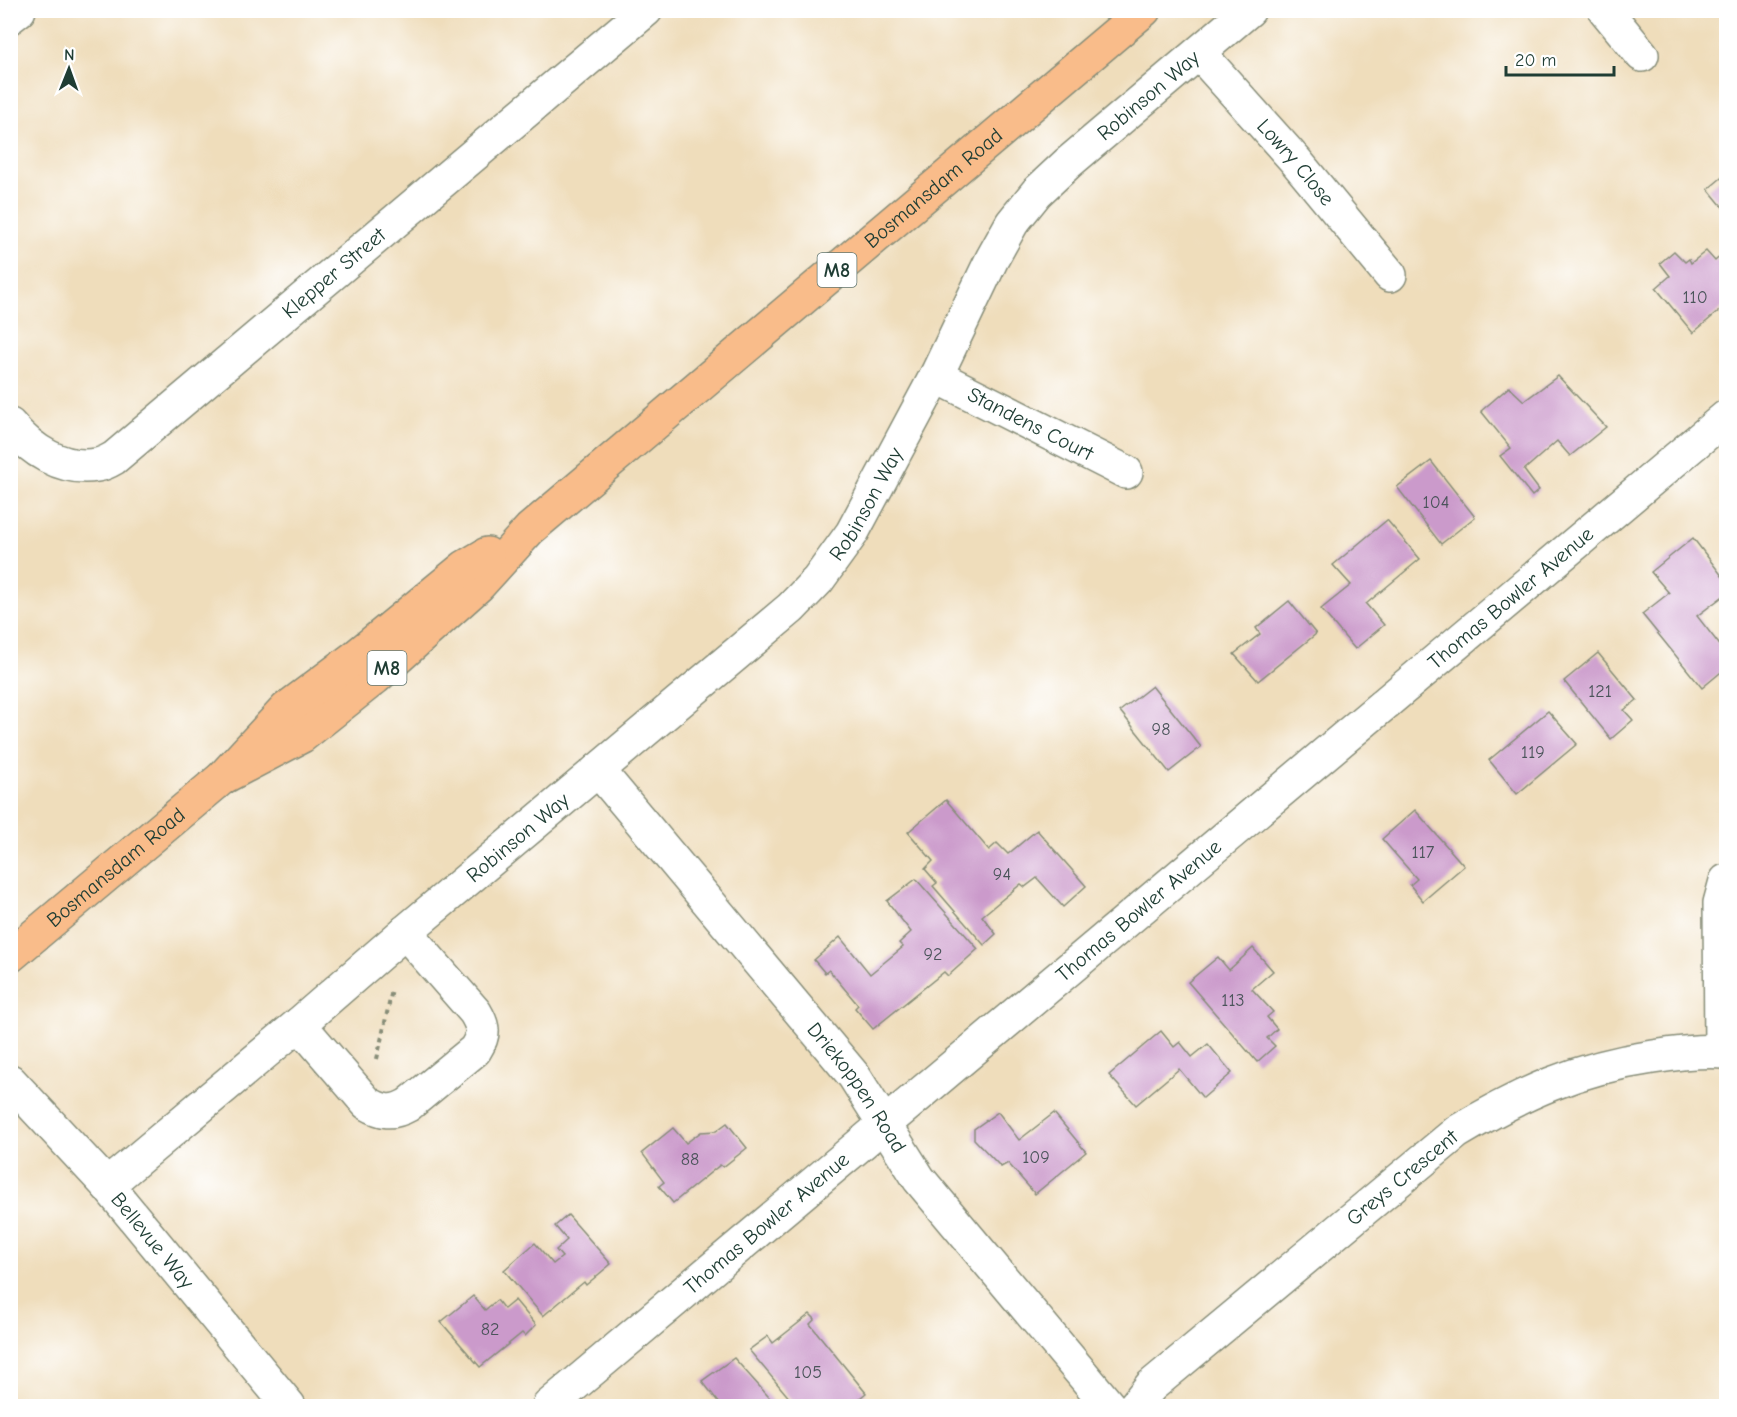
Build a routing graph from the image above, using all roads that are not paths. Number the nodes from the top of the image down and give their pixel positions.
1 (19, 10) edge
2 (646, 10) edge
3 (1144, 10) edge
4 (1249, 10) edge
5 (1605, 10) edge
6 (10, 17) edge
7 (1198, 53) junction
8 (1642, 55) dead end
9 (1390, 274) dead end
10 (936, 376) junction
11 (1726, 417) edge
12 (10, 425) edge
13 (1126, 472) dead end
14 (598, 770) junction
15 (1726, 881) edge
16 (405, 932) junction
17 (10, 957) edge
18 (299, 1024) junction
19 (1724, 1051) edge
20 (10, 1081) edge
21 (885, 1125) junction
22 (107, 1185) junction
23 (289, 1407) edge
24 (549, 1407) edge
25 (1109, 1407) edge
26 (1135, 1407) edge

1 - 6 street
2 - 12 street, Klepper Street
3 - 17 main road, Bosmansdam Road / M8
4 - 7 street, Robinson Way
5 - 8 street
7 - 9 street, Lowry Close
7 - 10 street, Robinson Way
10 - 13 street, Standens Court
10 - 14 street, Robinson Way
11 - 21 street, Thomas Bowler Avenue
14 - 16 street, Robinson Way
14 - 21 street, Driekoppen Road
15 - 19 street, Greys Crescent
16 - 18 street, Robinson Way
16 - 18 street
18 - 22 street, Robinson Way
19 - 26 street, Greys Crescent
20 - 22 street, Bellevue Way
21 - 24 street, Thomas Bowler Avenue
21 - 25 street, Driekoppen Road
22 - 23 street, Bellevue Way

